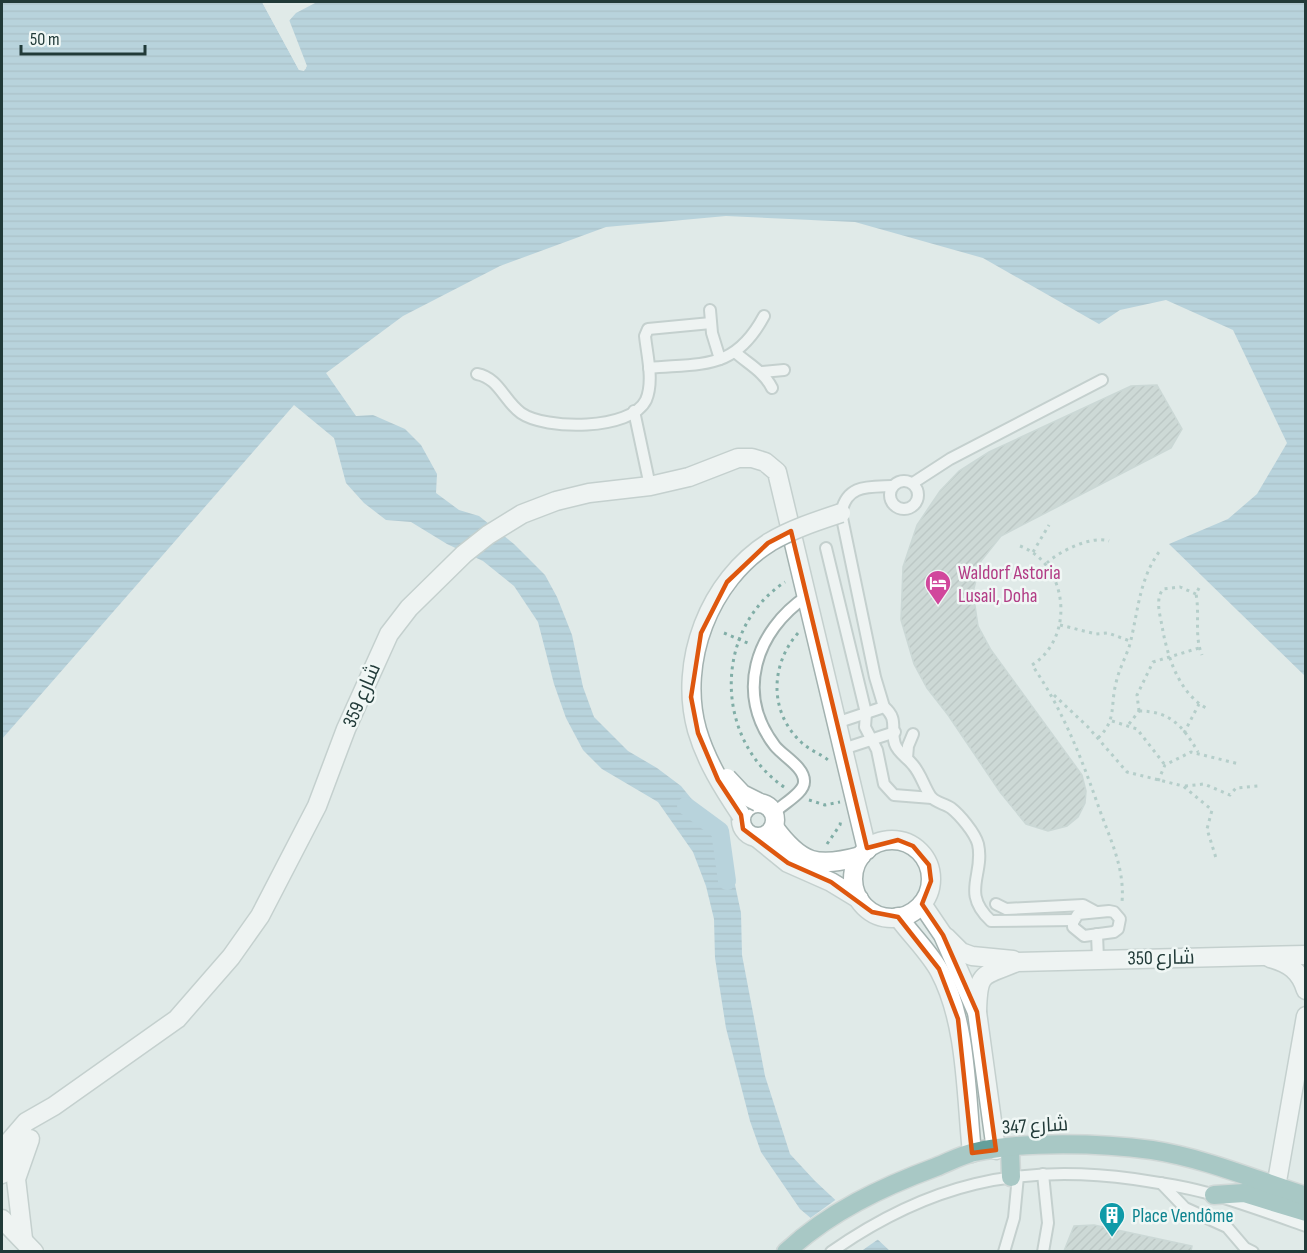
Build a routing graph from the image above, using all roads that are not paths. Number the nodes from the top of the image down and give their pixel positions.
1 (710, 310) dead end
2 (765, 316) dead end
3 (711, 323) junction
4 (736, 353) junction
5 (720, 359) junction
6 (649, 368) junction
7 (784, 369) dead end
8 (762, 372) junction
9 (477, 374) dead end
10 (1102, 380) dead end
11 (772, 388) dead end
12 (634, 411) junction
13 (913, 483) junction
14 (651, 486) junction
15 (892, 486) junction
16 (842, 518) junction
17 (826, 548) dead end
18 (800, 601) junction
19 (884, 707) junction
20 (866, 713) junction
21 (836, 723) junction
22 (895, 732) junction
23 (913, 734) dead end
24 (871, 740) junction
25 (843, 749) junction
26 (907, 758) junction
27 (932, 798) junction
28 (758, 802) junction
29 (741, 815) junction
30 (774, 820) junction
31 (756, 837) junction
32 (864, 853) junction
33 (859, 899) junction
34 (922, 904) junction
35 (996, 904) dead end
36 (1096, 912) junction
37 (898, 917) junction
38 (1074, 920) junction
39 (1097, 934) junction
40 (943, 935) junction
41 (1263, 955) junction
42 (1305, 955) edge
43 (1098, 959) junction
44 (1017, 962) junction
45 (1305, 990) edge
46 (977, 1012) junction
47 (1305, 1016) edge
48 (1301, 1066) edge
49 (28, 1130) junction
50 (2, 1133) edge
51 (1003, 1149) junction
52 (2, 1150) edge
53 (972, 1153) junction
54 (2, 1174) edge
55 (1043, 1174) junction
56 (1014, 1177) junction
57 (1161, 1183) junction
58 (1276, 1187) junction
59 (1214, 1195) junction
60 (1305, 1196) edge
61 (1305, 1212) edge
62 (2, 1219) edge
63 (1305, 1226) edge
64 (29, 1245) edge
65 (786, 1251) edge
66 (831, 1251) edge
67 (1004, 1251) edge
68 (1043, 1251) edge
69 (1253, 1251) edge

1 - 3 lane
2 - 4 lane
3 - 5 lane
3 - 6 lane
4 - 5 lane
4 - 8 lane
5 - 6 lane
6 - 12 lane
7 - 8 lane
8 - 11 lane
9 - 12 lane
10 - 13 lane
12 - 14 lane
13 - 15 lane
13 - 15 lane
14 - 18 street, شارع 359
14 - 49 street, شارع 359
15 - 16 lane
16 - 19 lane
16 - 28 street, bridge
16 - 29 street, bridge
17 - 20 lane
18 - 21 street
18 - 30 lane
19 - 20 lane
19 - 22 lane
20 - 21 lane
20 - 24 lane
21 - 25 street
22 - 24 lane
22 - 26 lane
23 - 26 lane
24 - 25 lane
24 - 27 lane
25 - 32 street
26 - 27 lane
27 - 38 lane
28 - 29 street
28 - 30 street
29 - 31 street
30 - 31 street
30 - 32 street
31 - 33 street
32 - 33 street
32 - 34 street
33 - 37 street
34 - 37 street
34 - 40 street
35 - 36 lane
36 - 38 lane
36 - 39 lane
37 - 53 street
38 - 39 lane
39 - 43 lane
40 - 44 street
40 - 46 street
41 - 42 street, شارع 350
41 - 43 street, شارع 350
41 - 45 street
43 - 44 street, شارع 350
44 - 46 street
46 - 51 street
47 - 48 street
48 - 58 street
49 - 50 street, شارع 359
49 - 52 street, شارع 359
49 - 54 street, شارع 359
49 - 64 street, شارع 359
51 - 53 main road, شارع 347
51 - 56 main road
51 - 58 main road, شارع 347
53 - 65 main road, شارع 347
55 - 56 lane
55 - 57 lane
55 - 68 lane
56 - 66 lane
56 - 67 lane
57 - 59 lane
57 - 69 lane
58 - 60 main road, شارع 347
59 - 61 main road
59 - 63 lane
62 - 64 street, شارع 359

